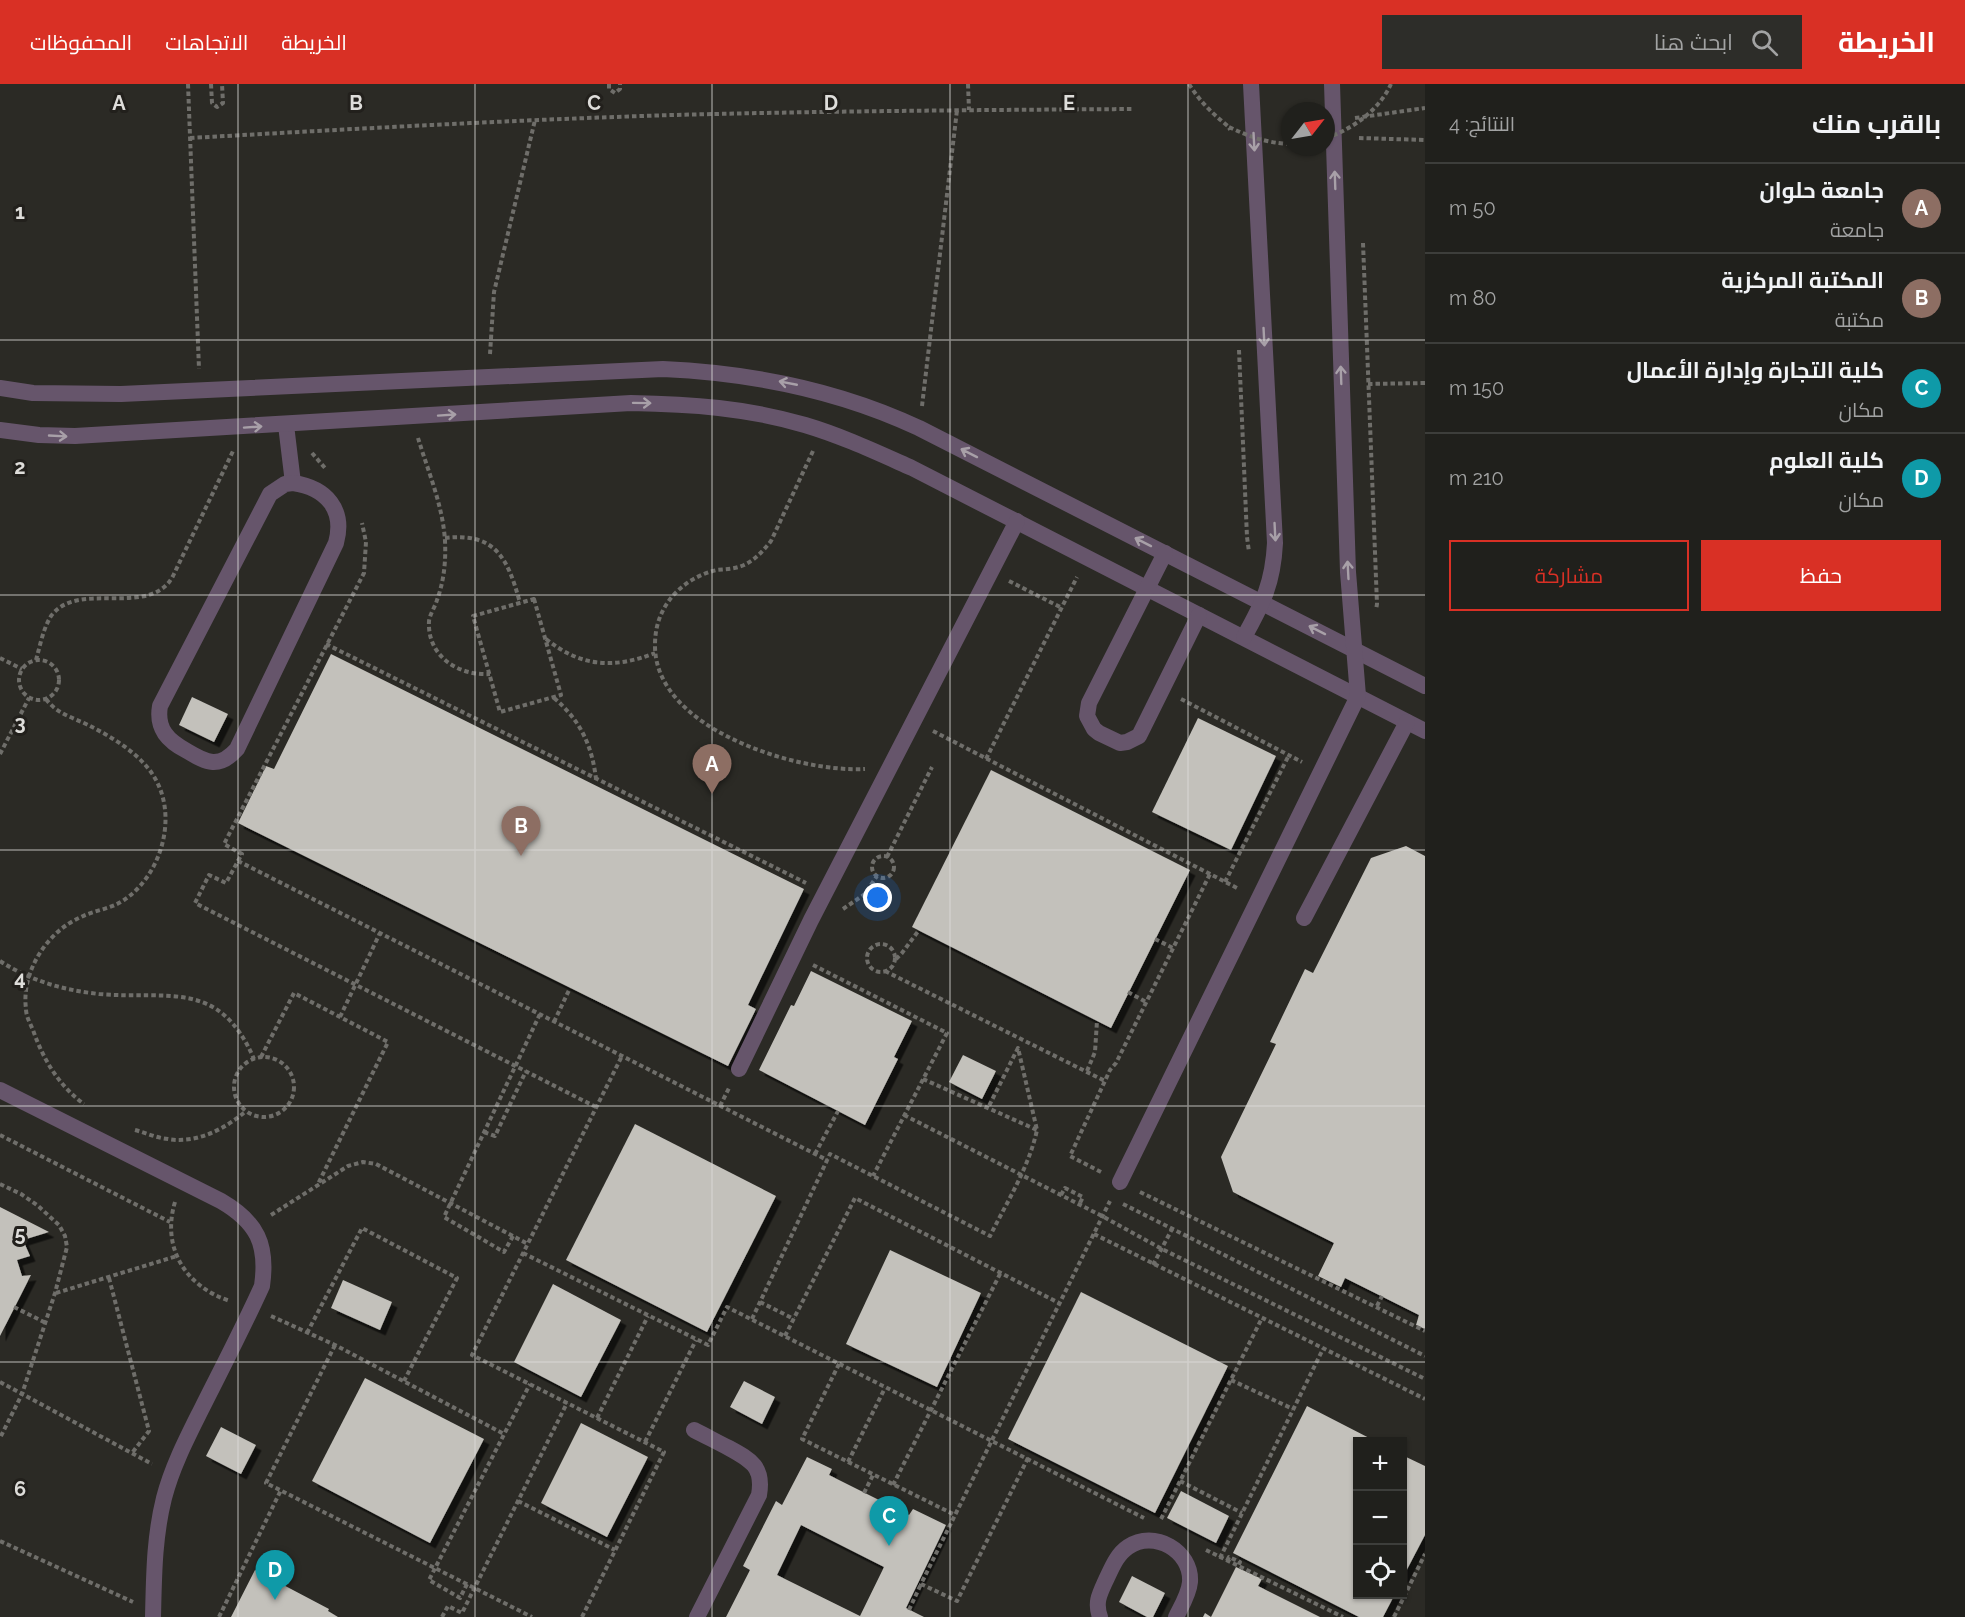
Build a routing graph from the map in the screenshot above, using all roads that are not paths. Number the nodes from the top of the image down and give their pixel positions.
1 (1251, 84) edge
2 (1332, 84) edge
3 (0, 388) edge
4 (286, 425) junction
5 (0, 430) edge
6 (293, 483) junction
7 (1017, 521) junction
8 (1165, 553) junction
9 (1147, 588) junction
10 (1263, 603) junction
11 (1199, 615) junction
12 (1244, 637) junction
13 (1353, 649) junction
14 (1425, 686) edge
15 (1358, 696) junction
16 (1407, 722) junction
17 (1425, 731) edge
18 (1304, 918) dead end
19 (739, 1069) dead end
20 (0, 1090) edge
21 (1119, 1182) road end
22 (694, 1430) dead end
23 (153, 1617) edge
24 (697, 1617) edge
25 (1100, 1617) edge
26 (1176, 1617) edge

1 -> 10 lane
13 -> 2 lane
8 -> 3 lane
5 -> 4 lane
4 - 6 lane
4 -> 7 lane
6 - 6 lane
7 - 9 lane
7 - 19 lane
8 - 9 lane
8 - 10 lane
9 - 11 lane
9 - 11 lane
10 - 12 lane
13 -> 10 lane
11 - 12 lane
12 - 15 lane
13 - 14 lane
13 - 15 lane
15 - 16 lane
15 - 21 lane
16 - 17 lane
16 - 18 lane
20 - 23 lane
22 - 24 lane
25 - 26 lane

